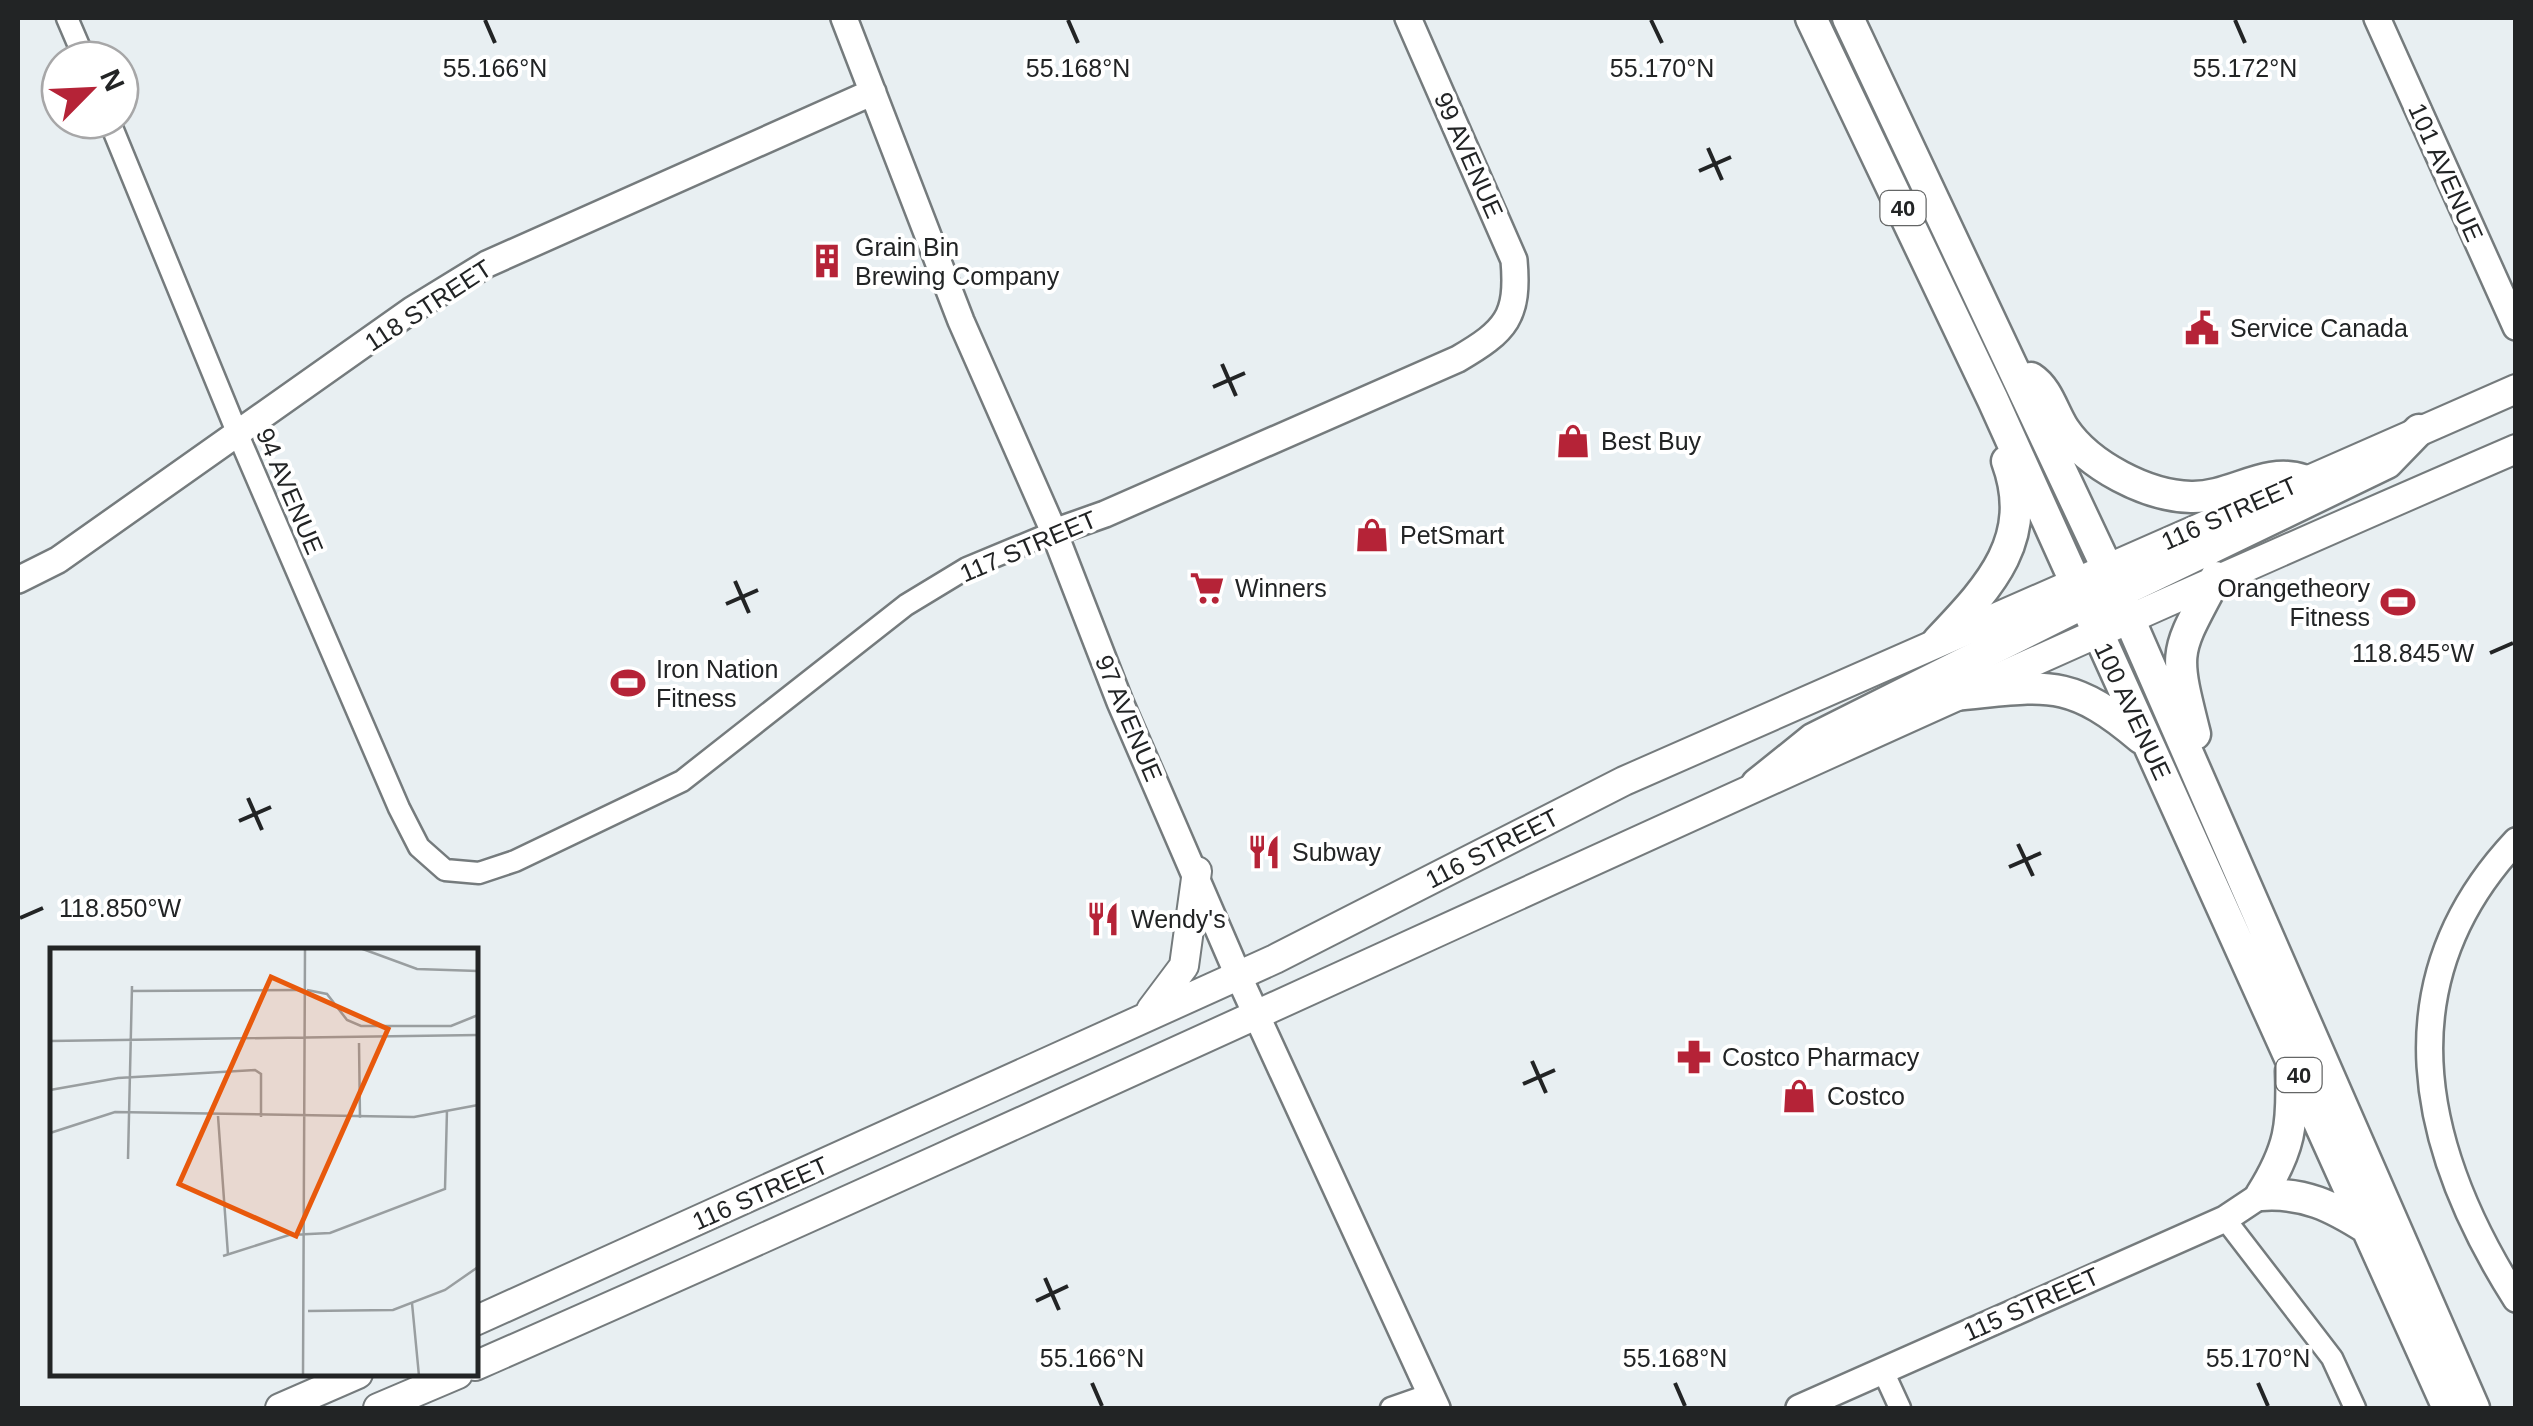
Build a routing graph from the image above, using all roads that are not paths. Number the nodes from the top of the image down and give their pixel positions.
1 (844, 18) edge
2 (1408, 18) edge
3 (1811, 18) edge
4 (1848, 18) edge
5 (2377, 18) edge
6 (873, 92) junction
7 (117, 140) edge
8 (1517, 296) joint
9 (2516, 327) edge
10 (2009, 364) junction
11 (2516, 389) edge
12 (1993, 400) junction
13 (2420, 430) junction
14 (239, 437) junction
15 (2516, 449) edge
16 (2303, 480) junction
17 (1054, 532) junction
18 (2216, 576) junction
19 (18, 580) edge
20 (2079, 593) junction
21 (2118, 593) junction
22 (2097, 633) junction
23 (1938, 641) junction
24 (1953, 695) junction
25 (2148, 743) junction
26 (1757, 784) junction
27 (2217, 819) junction
28 (2516, 840) edge
29 (445, 870) joint
30 (1197, 871) junction
31 (1238, 974) junction
32 (1258, 1016) junction
33 (1143, 1018) junction
34 (2290, 1054) junction
35 (2261, 1195) junction
36 (2225, 1219) junction
37 (2368, 1228) junction
38 (2516, 1299) edge
39 (478, 1320) edge
40 (478, 1365) edge
41 (1883, 1371) junction
42 (353, 1376) edge
43 (453, 1376) edge
44 (1434, 1401) edge
45 (280, 1408) edge
46 (378, 1408) edge
47 (1391, 1408) edge
48 (1799, 1408) edge
49 (1900, 1408) edge
50 (2355, 1408) edge
51 (2448, 1408) edge
52 (2474, 1408) edge

1 - 6 street, 97 AVENUE
2 - 8 street, 99 AVENUE
3 - 12 main road, 100 AVENUE / 40
4 - 10 main road, 100 AVENUE / 40
5 - 9 street, 101 AVENUE
6 - 14 street, 118 STREET
6 - 17 street, 97 AVENUE
7 - 14 street, 94 AVENUE
8 - 17 street, 117 STREET
10 - 16 main road
10 - 21 main road, 100 AVENUE / 40
11 - 13 main road, 116 STREET
12 - 20 main road, 100 AVENUE / 40
12 - 23 main road
13 - 16 main road, 116 STREET
13 - 21 main road
14 - 19 street, 118 STREET
14 - 29 street, 94 AVENUE
15 - 18 main road
16 - 21 main road, 116 STREET
17 - 29 street, 117 STREET
17 - 30 street, 97 AVENUE
18 - 21 main road
18 - 27 main road
20 - 21 main road
20 - 22 main road, 100 AVENUE / 40
20 - 23 main road, 116 STREET
20 - 26 main road
21 - 22 main road
21 - 27 main road, 100 AVENUE / 40
22 - 24 main road, 116 STREET
22 - 25 main road, 100 AVENUE / 40
23 - 31 main road, 116 STREET
24 - 25 main road
24 - 26 main road, 116 STREET
25 - 34 main road, 100 AVENUE / 40
26 - 32 main road, 116 STREET
27 - 52 main road, 100 AVENUE / 40
28 - 38 street
30 - 31 street, 97 AVENUE
30 - 33 main road
31 - 32 street, 97 AVENUE
31 - 33 main road, 116 STREET
32 - 40 main road, 116 STREET
32 - 44 street, 97 AVENUE
33 - 39 main road, 116 STREET
34 - 35 main road
34 - 37 main road, 100 AVENUE / 40
35 - 36 street, 115 STREET
35 - 37 main road
36 - 41 street, 115 STREET
36 - 50 street
37 - 51 main road, 100 AVENUE / 40
41 - 48 street, 115 STREET
41 - 49 street
42 - 45 main road
43 - 46 main road
44 - 47 street

